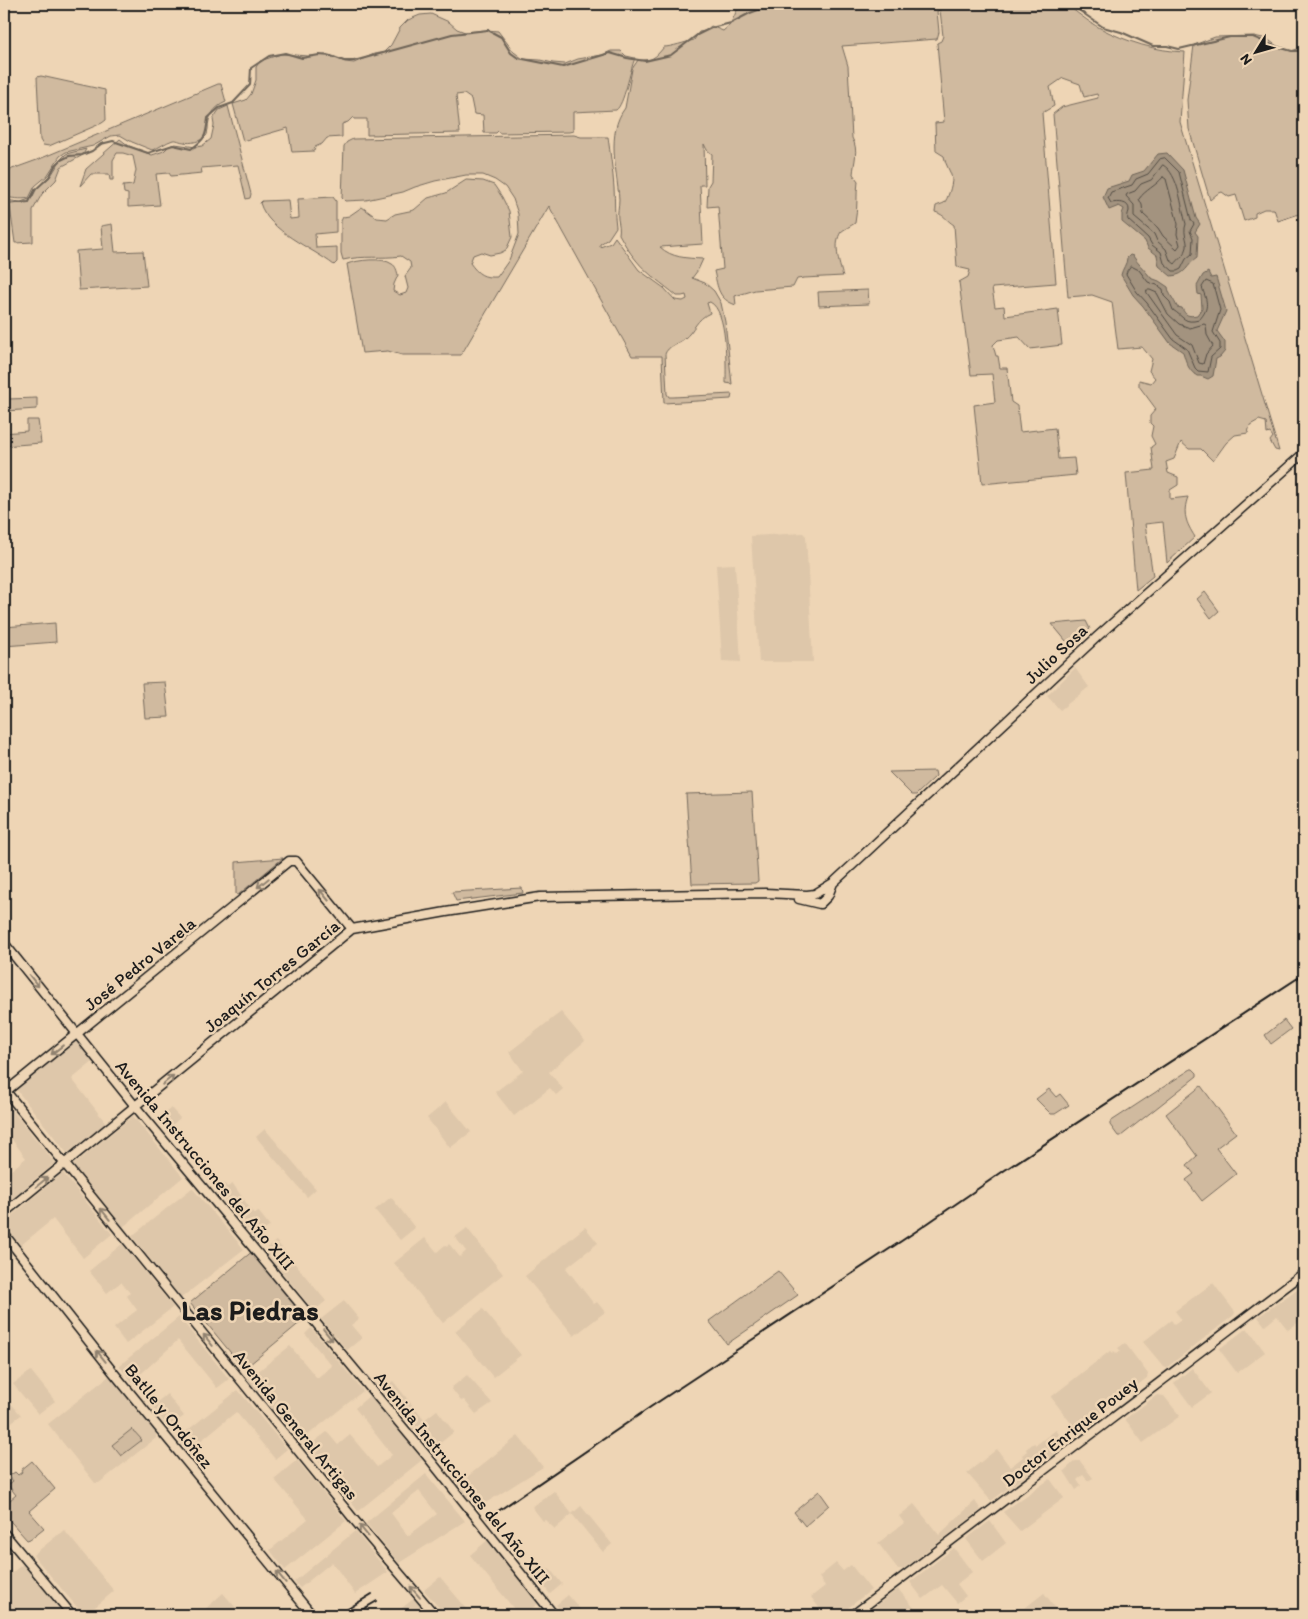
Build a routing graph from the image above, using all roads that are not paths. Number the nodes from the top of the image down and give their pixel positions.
1 (1304, 453) edge
2 (833, 883) junction
3 (765, 893) junction
4 (352, 930) junction
5 (4, 943) edge
6 (78, 1034) junction
7 (4, 1091) edge
8 (135, 1106) junction
9 (64, 1164) junction
10 (4, 1213) edge
11 (4, 1234) edge
12 (1304, 1273) edge
13 (4, 1533) edge
14 (72, 1615) edge
15 (312, 1615) edge
16 (434, 1615) edge
17 (554, 1615) edge
18 (853, 1615) edge

1 - 2 street, Julio Sosa
2 - 3 street, Joaquín Torres García
2 - 3 street, Joaquín Torres García
3 - 4 street, Joaquín Torres García
4 -> 6 street, José Pedro Varela
8 -> 4 street, Joaquín Torres García
5 -> 6 street, Avenida Instrucciones del Año XIII
6 -> 7 street, José Pedro Varela
6 - 8 street, Avenida Instrucciones del Año XIII
7 - 9 street, Avenida General Artigas
8 - 9 street, Joaquín Torres García
8 -> 17 street, Avenida Instrucciones del Año XIII
10 -> 9 street, Joaquín Torres García
16 -> 9 street, Avenida General Artigas
15 -> 11 street, Batlle y Ordóñez
12 - 18 street, Doctor Enrique Pouey
13 - 14 street

